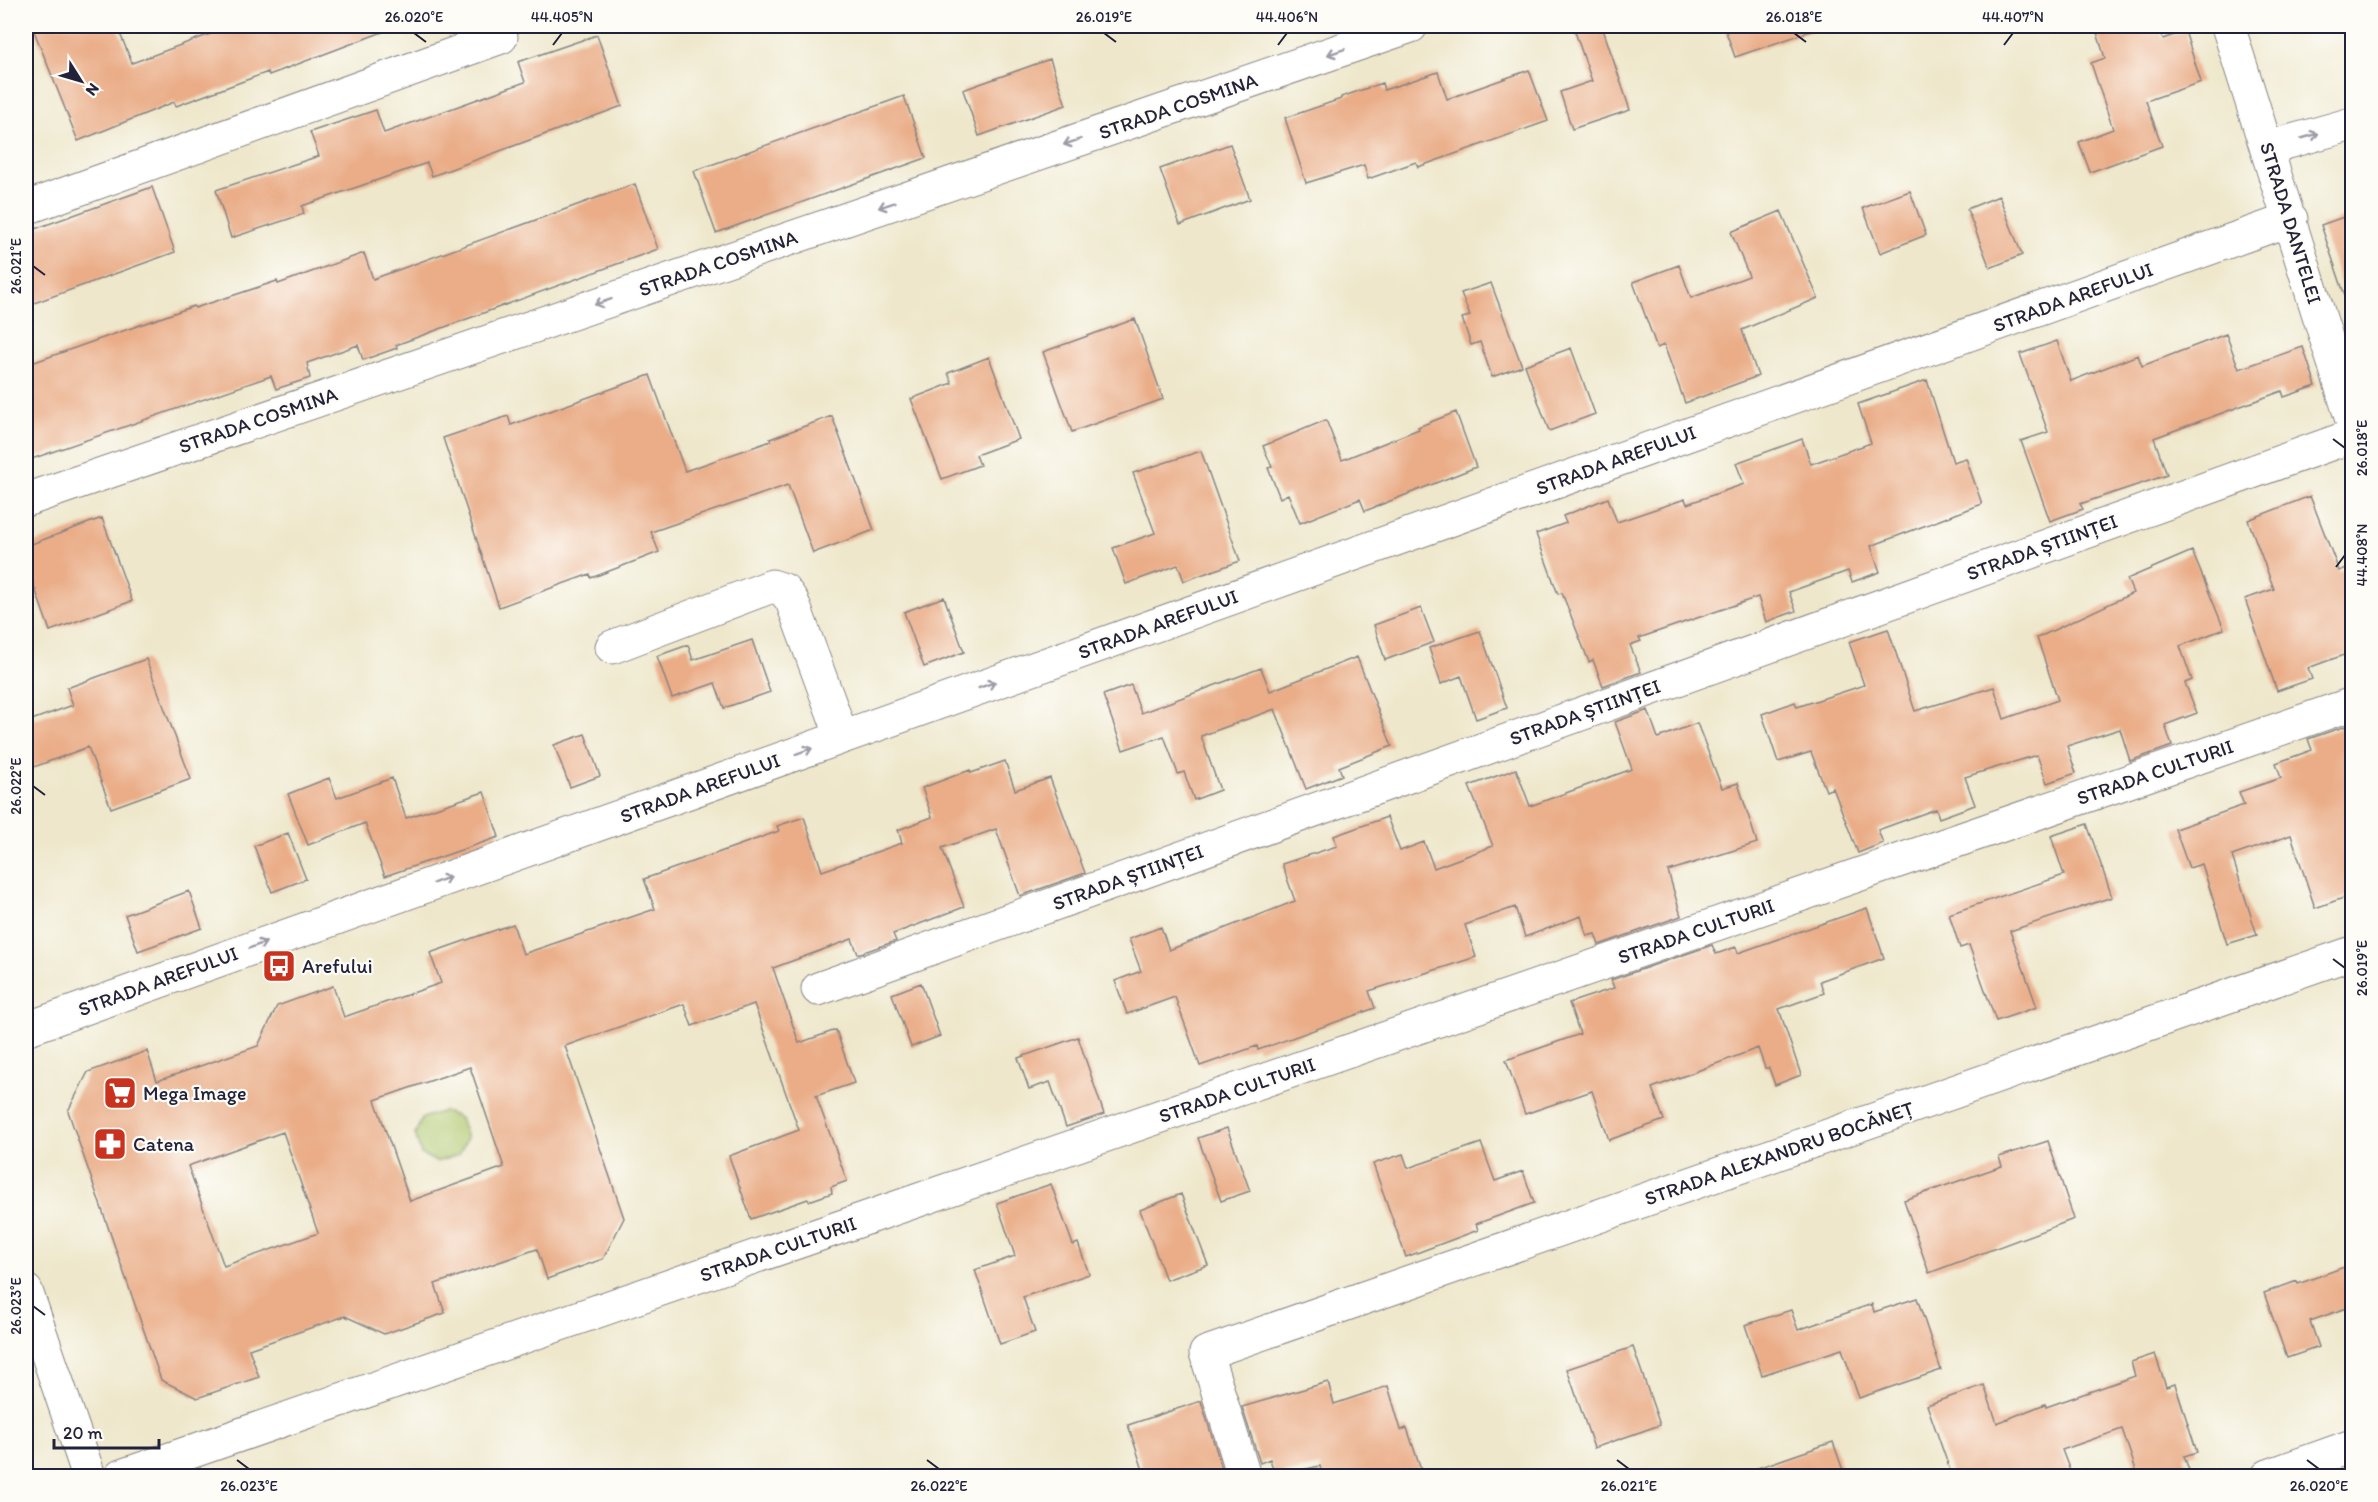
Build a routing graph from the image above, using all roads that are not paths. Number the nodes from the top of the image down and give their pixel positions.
1 (1411, 26) edge
2 (2228, 26) edge
3 (501, 37) dead end
4 (2352, 124) edge
5 (2267, 148) junction
6 (26, 208) edge
7 (2291, 219) junction
8 (2352, 420) edge
9 (2352, 436) edge
10 (26, 500) edge
11 (612, 647) dead end
12 (2352, 704) edge
13 (842, 737) junction
14 (2352, 953) edge
15 (818, 989) dead end
16 (26, 1029) edge
17 (26, 1291) edge
18 (2352, 1446) edge
19 (89, 1476) edge
20 (121, 1476) edge
21 (1244, 1476) edge
22 (2268, 1476) edge

1 -> 10 street, STRADA COSMINA
2 - 5 street, STRADA DANTELEI
3 - 6 street
5 -> 4 street
5 - 7 street, STRADA DANTELEI
7 - 8 street, STRADA DANTELEI
13 -> 7 street, STRADA AREFULUI
9 - 15 street, STRADA ȘTIINȚEI
11 - 13 street
12 - 20 street, STRADA CULTURII
16 -> 13 street, STRADA AREFULUI
14 - 21 street, STRADA ALEXANDRU BOCĂNEȚ
17 - 19 street
18 - 22 street

